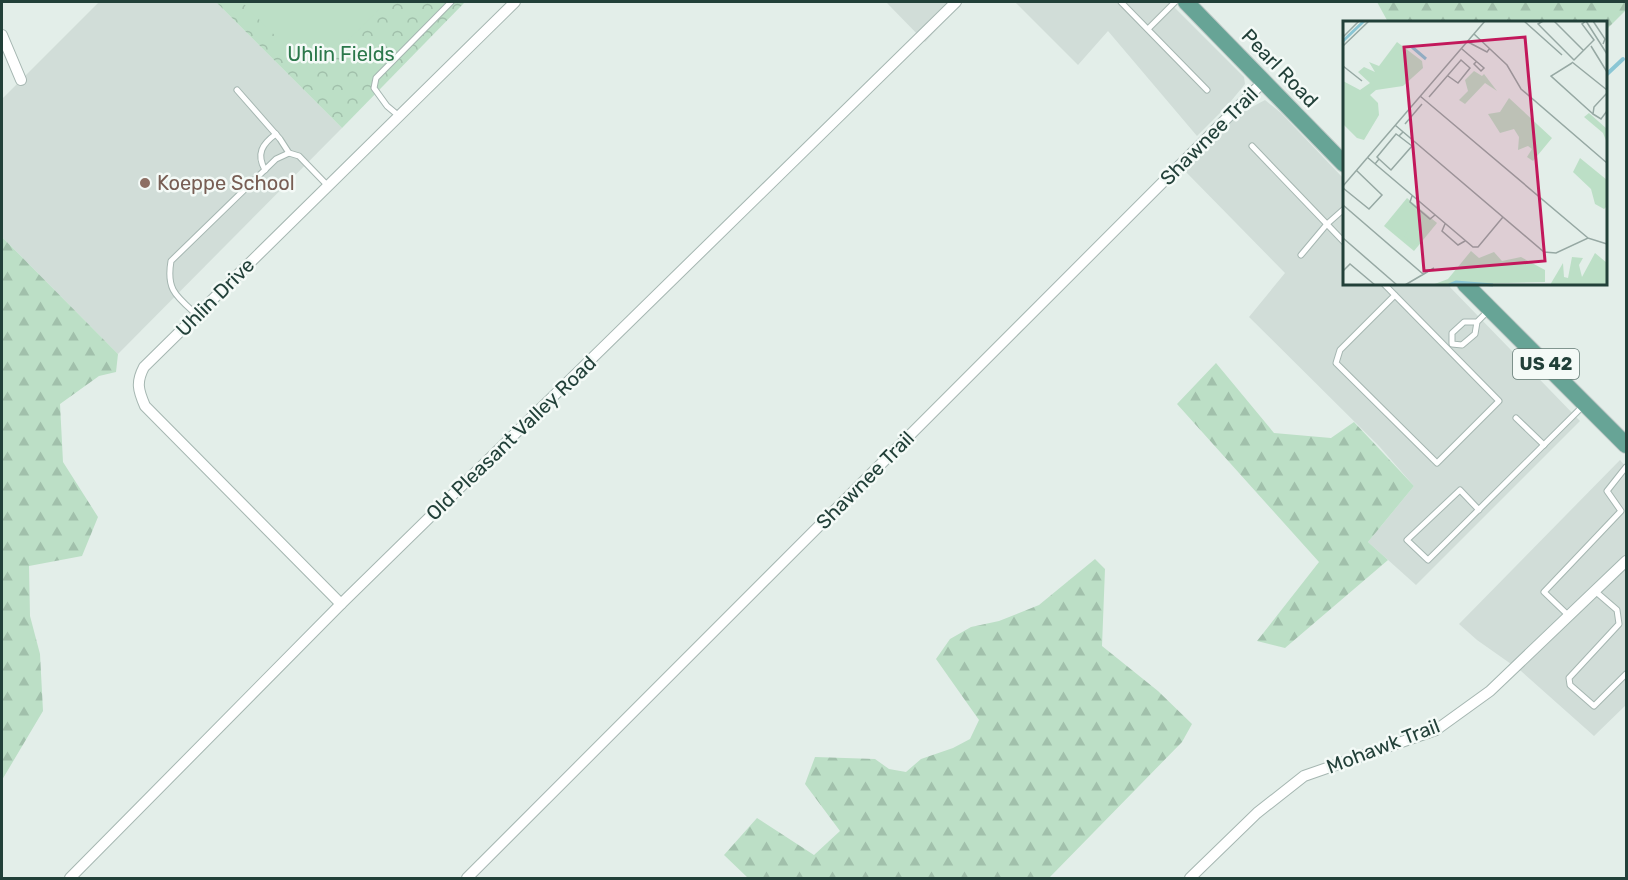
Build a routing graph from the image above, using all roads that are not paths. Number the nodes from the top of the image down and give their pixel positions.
1 (451, 2) edge
2 (515, 2) edge
3 (956, 2) edge
4 (1121, 2) edge
5 (1174, 2) edge
6 (1186, 2) edge
7 (1148, 29) junction
8 (2, 35) edge
9 (21, 80) dead end
10 (1263, 82) junction
11 (237, 90) dead end
12 (1207, 90) dead end
13 (399, 116) junction
14 (276, 134) junction
15 (1252, 146) dead end
16 (289, 153) junction
17 (1343, 163) edge
18 (265, 170) junction
19 (328, 186) junction
20 (1343, 209) edge
21 (1327, 224) junction
22 (1343, 241) edge
23 (1301, 255) dead end
24 (1385, 285) edge
25 (1466, 285) edge
26 (1395, 295) junction
27 (1491, 309) junction
28 (197, 315) junction
29 (1477, 322) junction
30 (1449, 346) junction
31 (1585, 404) junction
32 (1515, 418) dead end
33 (1544, 445) junction
34 (1626, 445) edge
35 (1626, 467) edge
36 (1479, 510) junction
37 (1626, 561) edge
38 (1595, 591) junction
39 (341, 604) junction
40 (1570, 616) junction
41 (1626, 674) edge
42 (70, 879) edge
43 (467, 879) edge
44 (1190, 879) edge

1 - 13 lane
2 - 13 street, Uhlin Drive
3 - 39 street, Old Pleasant Valley Road
4 - 7 lane
5 - 7 lane
6 - 10 main road, Pearl Road
7 - 12 lane
8 - 9 street
10 - 17 main road, Pearl Road
10 - 43 street, Shawnee Trail
11 - 14 lane
13 - 19 street, Uhlin Drive
14 - 16 lane
14 - 18 lane
15 - 21 lane
16 - 18 lane
16 - 19 lane
18 - 28 lane
19 - 28 street, Uhlin Drive
20 - 21 lane
21 - 22 lane
21 - 23 lane
24 - 26 lane
25 - 27 main road, US 42
26 - 30 lane
26 - 30 lane
27 - 29 lane
27 - 31 main road, US 42
28 - 39 street, Uhlin Drive
29 - 30 lane
29 - 30 lane
31 - 33 lane
31 - 34 main road, US 42
32 - 33 lane
33 - 36 lane
35 - 40 lane
36 - 36 lane
37 - 38 street, Mohawk Trail
38 - 40 street, Mohawk Trail
38 - 41 lane
39 - 42 street, Old Pleasant Valley Road
40 - 44 street, Mohawk Trail

